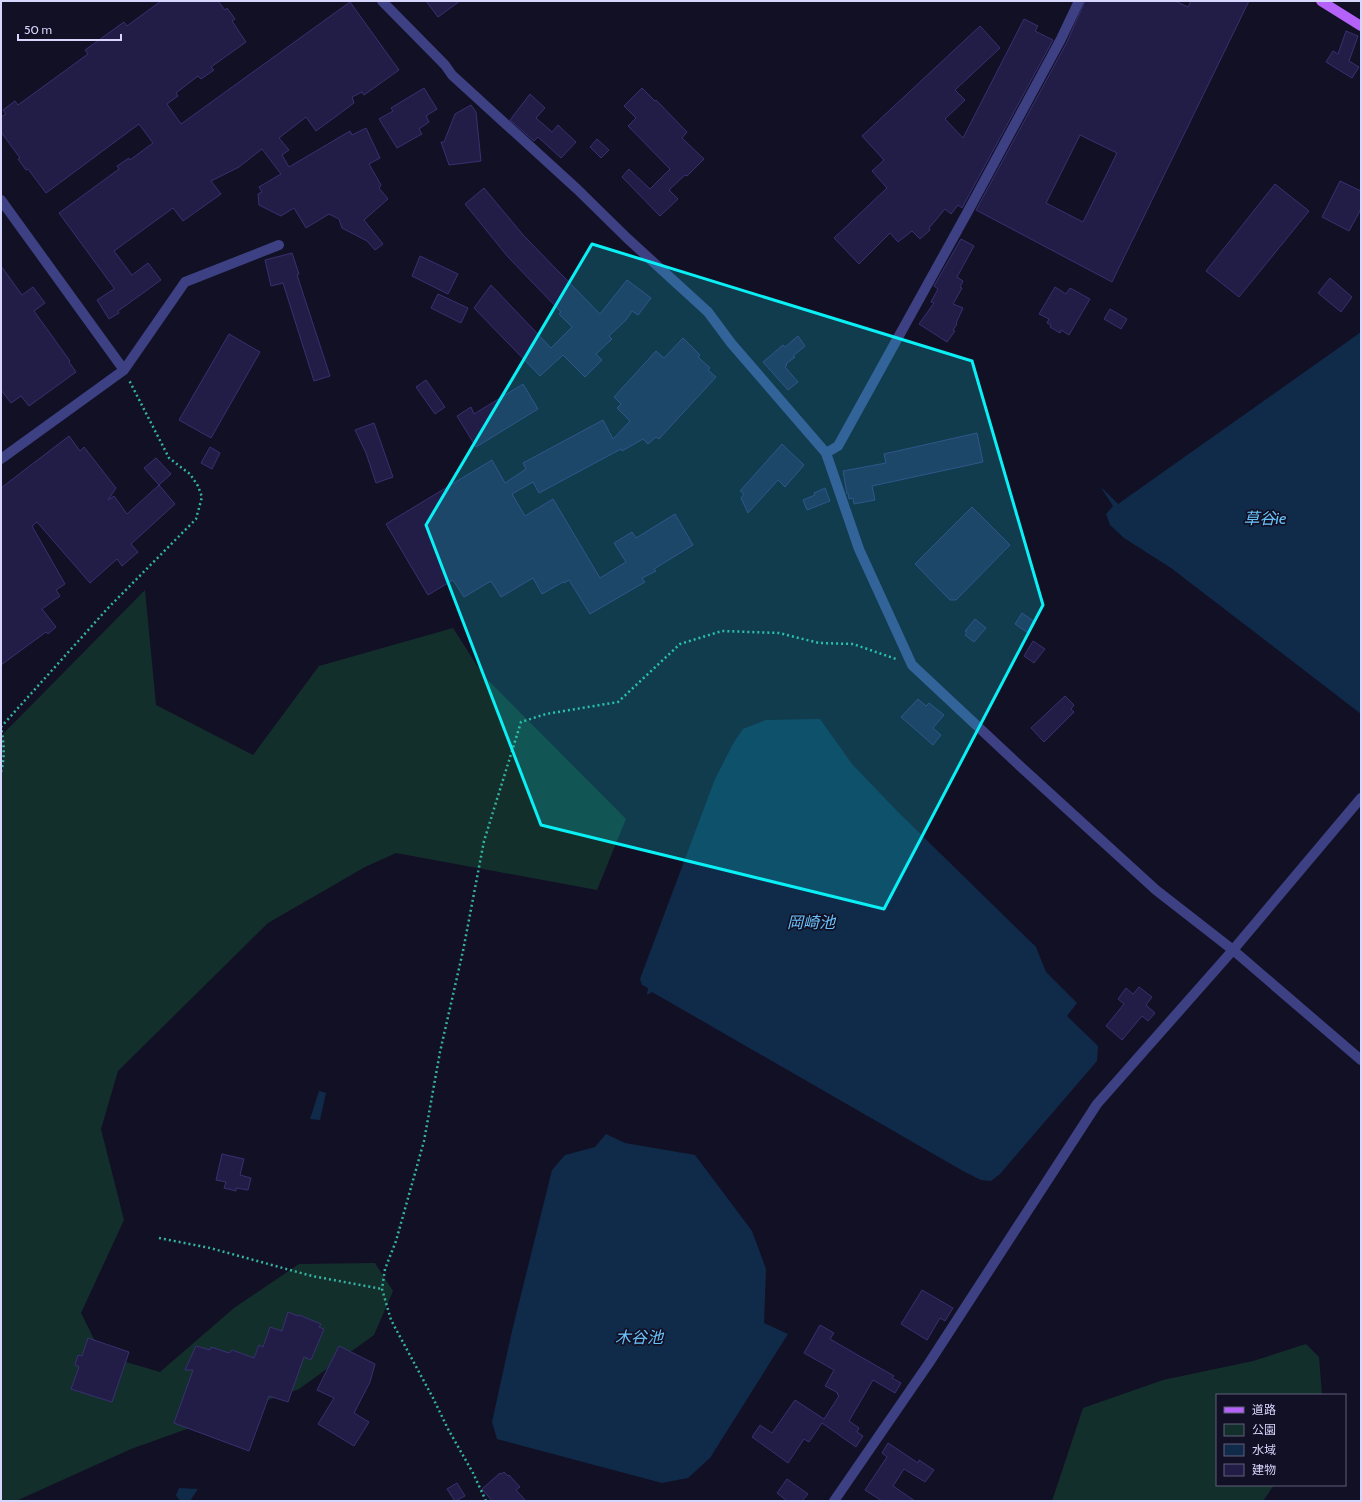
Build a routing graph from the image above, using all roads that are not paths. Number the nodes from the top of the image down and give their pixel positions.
1 (382, 1) edge
2 (1079, 1) edge
3 (1320, 1) edge
4 (1361, 26) edge
5 (1, 200) edge
6 (279, 245) dead end
7 (124, 370) junction
8 (826, 453) junction
9 (1, 459) edge
10 (1361, 798) edge
11 (1233, 950) junction
12 (1361, 1060) edge
13 (834, 1501) edge

1 - 8 street
2 - 8 street
3 - 4 main road
5 - 7 street
6 - 7 street
7 - 9 street
8 - 11 street
10 - 11 street
11 - 12 street
11 - 13 street

